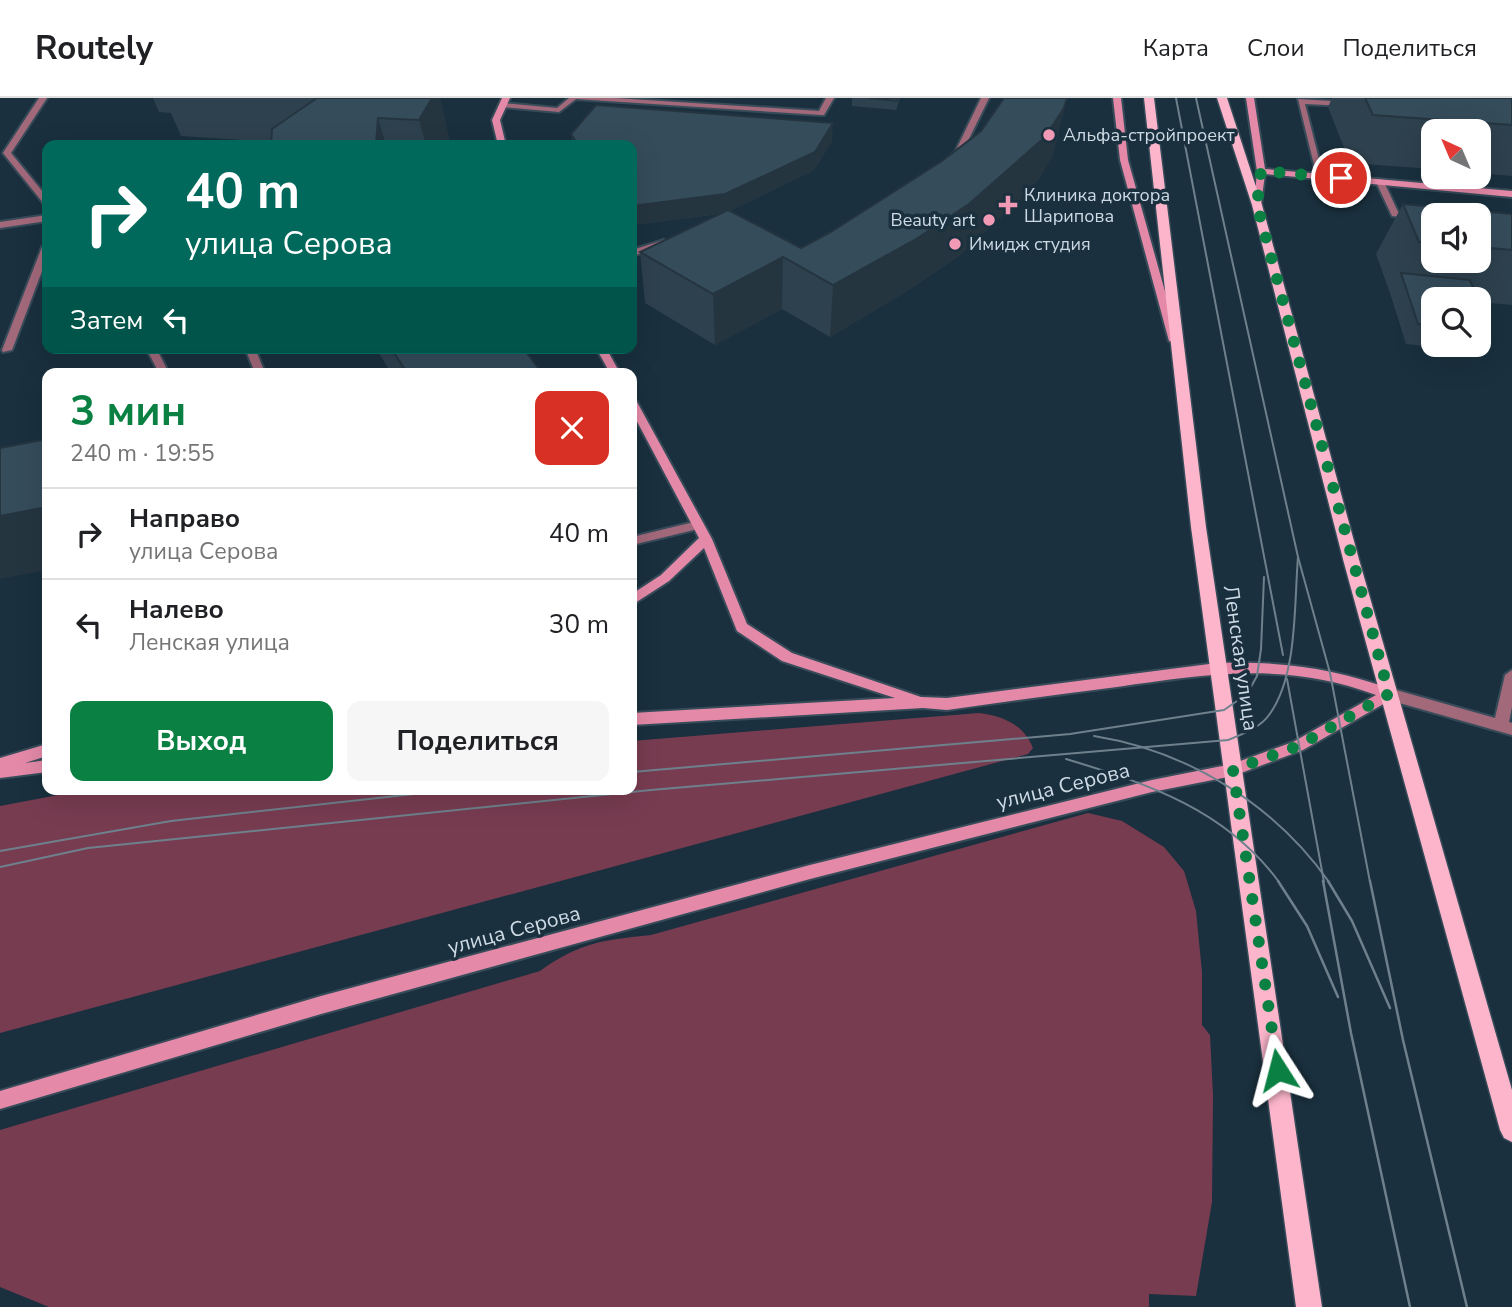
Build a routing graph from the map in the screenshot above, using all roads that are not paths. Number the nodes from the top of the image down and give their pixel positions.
1 (43, 98) edge
2 (573, 98) edge
3 (579, 98) edge
4 (830, 98) edge
5 (985, 98) edge
6 (1117, 98) edge
7 (1149, 98) edge
8 (1222, 98) edge
9 (1250, 98) edge
10 (505, 102) edge
11 (1352, 105) dead end
12 (501, 140) edge
13 (940, 169) edge
14 (1261, 171) junction
15 (1321, 177) junction
16 (1380, 182) junction
17 (1512, 194) edge
18 (42, 196) edge
19 (1257, 205) junction
20 (1421, 216) edge
21 (42, 219) edge
22 (0, 225) edge
23 (670, 242) edge
24 (637, 252) edge
25 (42, 260) edge
26 (1174, 343) junction
27 (7, 350) dead end
28 (637, 411) edge
29 (698, 525) junction
30 (706, 539) junction
31 (637, 540) edge
32 (637, 597) edge
33 (1217, 668) junction
34 (1512, 675) edge
35 (1389, 694) junction
36 (923, 702) junction
37 (637, 719) edge
38 (1506, 727) edge
39 (42, 751) edge
40 (0, 764) edge
41 (42, 767) edge
42 (1233, 770) junction
43 (0, 772) edge
44 (0, 1100) edge
45 (1512, 1129) edge
46 (1309, 1307) edge

1 - 18 lane
2 - 10 lane
3 - 4 lane
5 - 13 lane
6 - 26 street
7 - 26 main road, Ленская улица
8 - 19 main road
9 - 14 street
10 - 12 street
11 - 15 lane
14 - 15 street
14 - 19 street
15 - 16 street
16 - 17 street
16 - 20 lane
19 - 35 main road
21 - 22 lane
23 - 24 lane
25 - 27 lane
26 - 33 main road, Ленская улица
28 - 29 street
29 - 30 street
29 - 31 lane
30 - 32 street
30 - 36 street
33 - 35 street
33 - 36 street
33 - 42 main road, Ленская улица
34 - 38 lane
35 - 38 lane
35 - 42 street, улица Серова
35 - 45 main road
36 - 37 street
39 - 40 street
41 - 43 street
42 - 44 street, улица Серова
42 - 46 main road, Ленская улица

